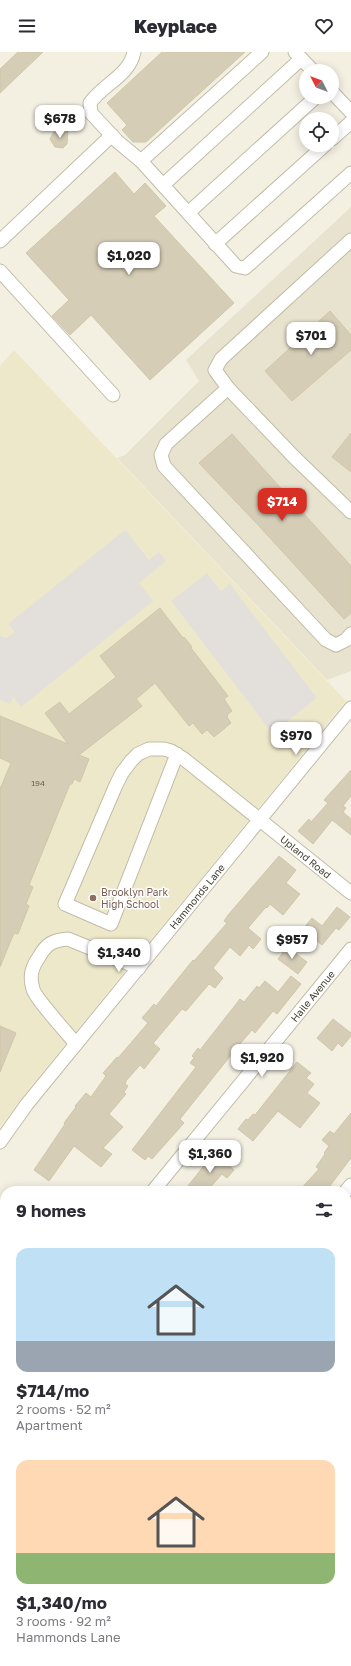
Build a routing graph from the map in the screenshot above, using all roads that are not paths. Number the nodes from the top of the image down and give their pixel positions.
1 (134, 52) edge
2 (262, 52) edge
3 (298, 55) edge
4 (306, 64) edge
5 (339, 99) edge
6 (308, 104) edge
7 (351, 112) edge
8 (351, 122) edge
9 (339, 133) edge
10 (112, 135) junction
11 (317, 152) edge
12 (141, 161) junction
13 (351, 173) edge
14 (163, 185) junction
15 (188, 213) junction
16 (351, 240) edge
17 (0, 241) edge
18 (215, 244) junction
19 (0, 271) edge
20 (228, 388) junction
21 (113, 395) dead end
22 (351, 512) edge
23 (351, 634) edge
24 (351, 708) edge
25 (177, 754) junction
26 (260, 820) junction
27 (351, 893) edge
28 (351, 949) edge
29 (139, 968) junction
30 (76, 1044) junction
31 (1, 1137) edge
32 (157, 1186) edge

1 - 10 street
2 - 12 street
3 - 4 street
3 - 14 street
5 - 7 street
6 - 15 street
8 - 9 street
10 - 12 street
10 - 17 street
11 - 18 street
12 - 14 street
13 - 18 street
14 - 15 street
15 - 18 street
16 - 20 street
19 - 21 street
20 - 22 street
20 - 23 street
24 - 26 street, Hammonds Lane
25 - 25 street
25 - 26 street, Upland Road
26 - 27 street, Upland Road
26 - 29 street, Hammonds Lane
28 - 32 street, Haile Avenue
29 - 30 street, Hammonds Lane
29 - 30 street
30 - 31 street, Hammonds Lane

